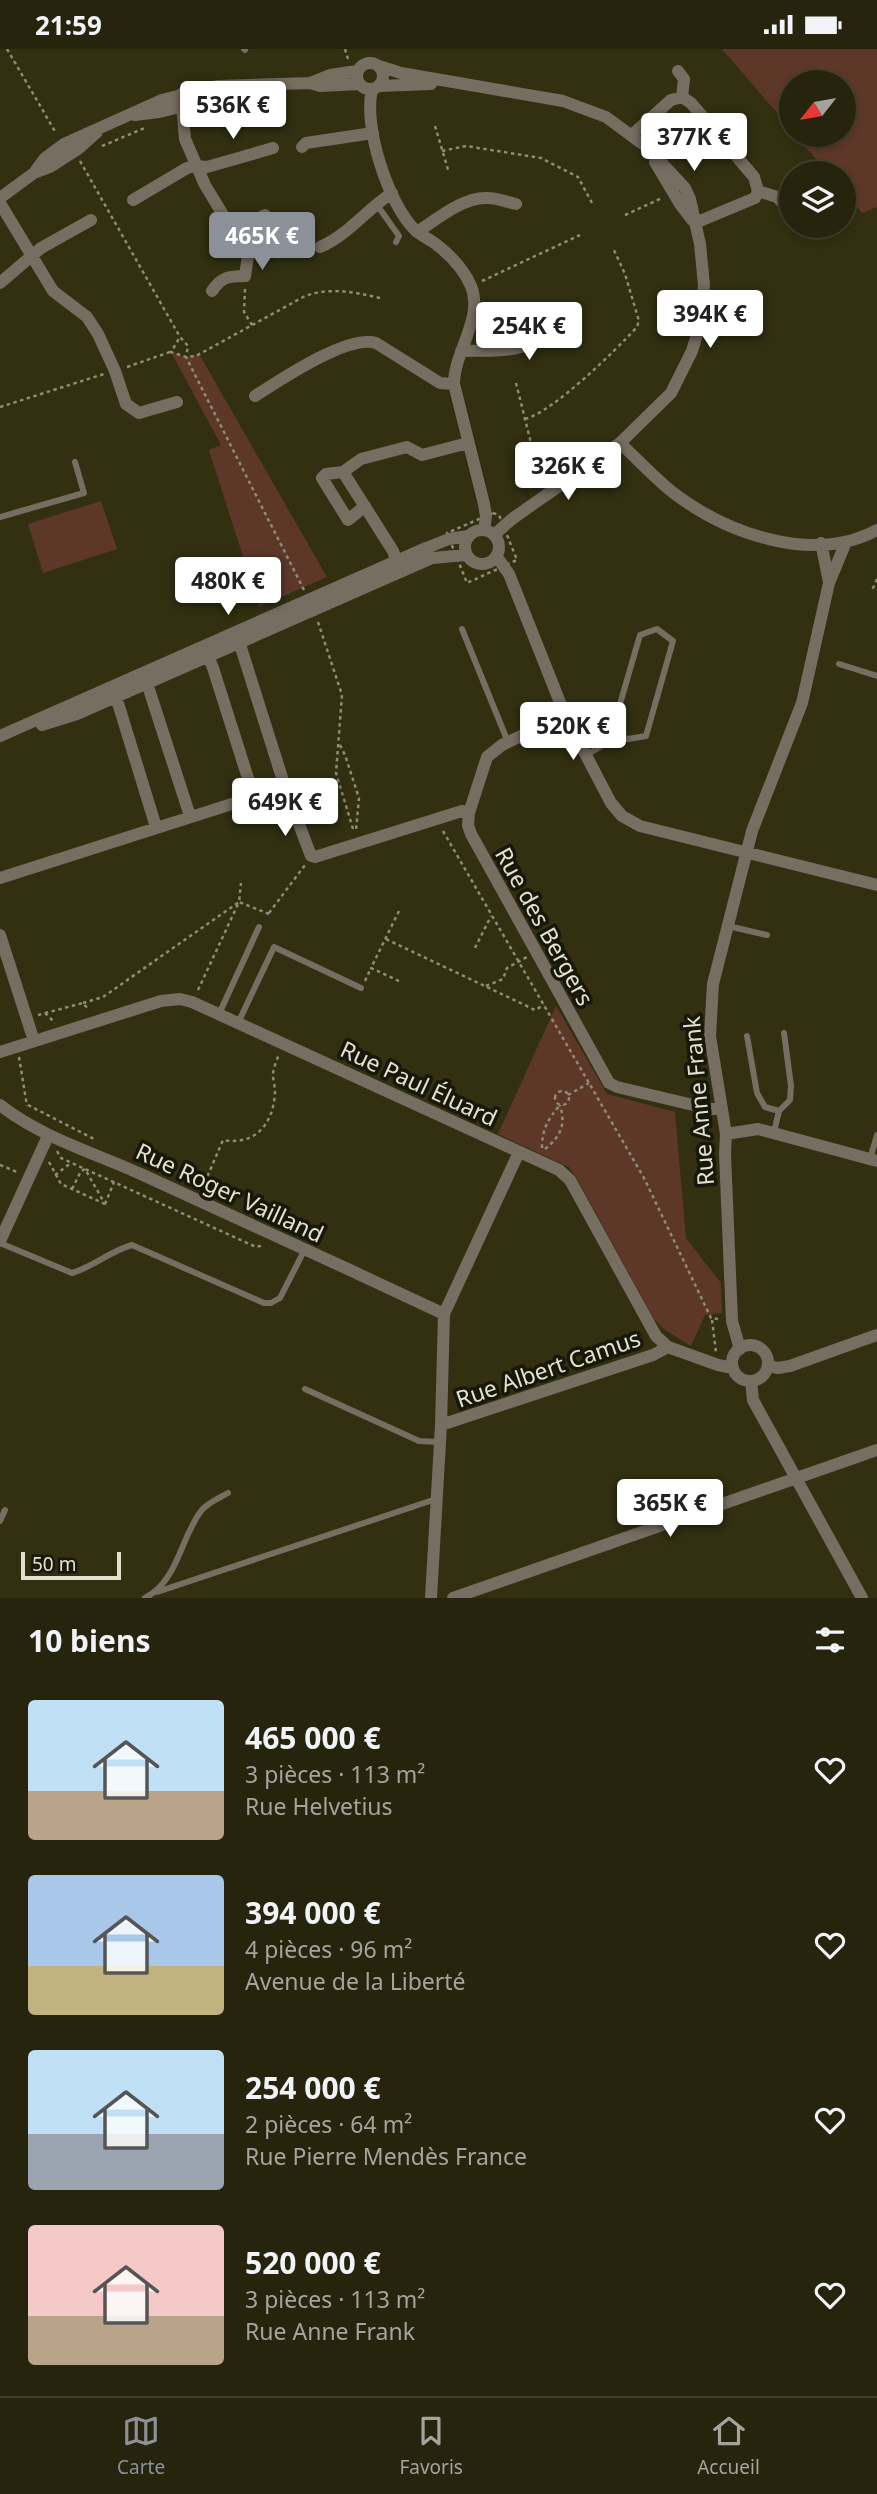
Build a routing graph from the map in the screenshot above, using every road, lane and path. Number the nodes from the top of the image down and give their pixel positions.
1 (7, 49) edge
2 (379, 67) junction
3 (678, 71) dead end
4 (358, 78) junction
5 (457, 84) junction
6 (375, 88) junction
7 (682, 97) junction
8 (181, 100) junction
9 (435, 127) dead end
10 (373, 133) junction
11 (632, 135) junction
12 (302, 147) dead end
13 (273, 148) dead end
14 (648, 148) junction
15 (67, 150) junction
16 (442, 151) junction
17 (196, 166) junction
18 (449, 173) dead end
19 (758, 191) junction
20 (392, 193) junction
21 (673, 193) junction
22 (779, 199) edge
23 (133, 200) dead end
24 (0, 201) edge
25 (376, 203) junction
26 (592, 203) dead end
27 (516, 204) dead end
28 (265, 215) dead end
29 (625, 215) dead end
30 (91, 220) dead end
31 (695, 223) junction
32 (417, 232) junction
33 (234, 233) junction
34 (580, 235) dead end
35 (396, 242) dead end
36 (320, 247) dead end
37 (613, 248) dead end
38 (31, 255) junction
39 (245, 276) junction
40 (0, 283) edge
41 (471, 286) junction
42 (212, 291) dead end
43 (380, 298) dead end
44 (560, 308) dead end
45 (252, 325) junction
46 (180, 337) junction
47 (461, 351) junction
48 (171, 352) junction
49 (186, 357) junction
50 (115, 371) junction
51 (516, 383) dead end
52 (454, 384) junction
53 (256, 396) dead end
54 (177, 402) dead end
55 (0, 407) edge
56 (525, 419) junction
57 (468, 443) junction
58 (621, 443) junction
59 (534, 455) dead end
60 (75, 462) dead end
61 (343, 472) junction
62 (365, 506) junction
63 (486, 516) junction
64 (0, 517) edge
65 (494, 530) junction
66 (873, 534) edge
67 (468, 536) junction
68 (449, 539) junction
69 (846, 541) junction
70 (821, 543) junction
71 (461, 555) junction
72 (500, 561) junction
73 (399, 566) junction
74 (877, 579) edge
75 (829, 583) junction
76 (877, 590) edge
77 (311, 605) junction
78 (462, 629) dead end
79 (238, 637) junction
80 (206, 651) junction
81 (839, 664) dead end
82 (877, 676) edge
83 (145, 678) junction
84 (114, 691) junction
85 (565, 715) junction
86 (31, 726) junction
87 (611, 735) junction
88 (0, 736) edge
89 (508, 742) junction
90 (338, 743) junction
91 (0, 744) edge
92 (588, 754) junction
93 (285, 787) junction
94 (254, 797) junction
95 (469, 813) junction
96 (190, 817) junction
97 (436, 819) junction
98 (156, 827) junction
99 (746, 853) junction
100 (311, 856) junction
101 (0, 878) edge
102 (241, 883) dead end
103 (877, 885) edge
104 (239, 902) junction
105 (398, 911) dead end
106 (268, 914) junction
107 (492, 915) junction
108 (727, 926) junction
109 (259, 927) joint
110 (0, 935) edge
111 (767, 935) dead end
112 (386, 939) junction
113 (475, 948) dead end
114 (536, 952) junction
115 (518, 962) junction
116 (371, 968) junction
117 (401, 982) dead end
118 (485, 987) junction
119 (362, 988) joint
120 (192, 1002) junction
121 (83, 1003) junction
122 (544, 1005) junction
123 (219, 1014) junction
124 (26, 1018) junction
125 (97, 1021) junction
126 (238, 1023) junction
127 (784, 1033) dead end
128 (747, 1036) dead end
129 (34, 1041) junction
130 (283, 1044) junction
131 (18, 1046) junction
132 (0, 1052) edge
133 (602, 1075) junction
134 (589, 1083) junction
135 (568, 1095) junction
136 (0, 1105) edge
137 (28, 1105) dead end
138 (560, 1105) junction
139 (722, 1109) junction
140 (779, 1111) junction
141 (774, 1132) junction
142 (726, 1134) junction
143 (877, 1135) edge
144 (48, 1136) junction
145 (519, 1152) junction
146 (874, 1160) edge
147 (71, 1163) junction
148 (0, 1165) edge
149 (85, 1169) junction
150 (55, 1175) junction
151 (30, 1178) junction
152 (114, 1182) junction
153 (72, 1189) junction
154 (202, 1189) dead end
155 (105, 1204) junction
156 (271, 1233) junction
157 (0, 1242) edge
158 (305, 1249) junction
159 (444, 1314) junction
160 (712, 1318) junction
161 (732, 1321) junction
162 (877, 1335) edge
163 (668, 1347) junction
164 (740, 1349) junction
165 (718, 1365) junction
166 (768, 1366) junction
167 (733, 1368) junction
168 (751, 1381) junction
169 (305, 1389) dead end
170 (441, 1425) junction
171 (439, 1442) junction
172 (877, 1450) edge
173 (795, 1478) junction
174 (228, 1493) dead end
175 (436, 1499) junction
176 (5, 1510) dead end
177 (0, 1521) edge
178 (157, 1592) junction
179 (145, 1598) edge
180 (431, 1598) edge
181 (453, 1598) edge
182 (862, 1598) edge

1 - 15 path
2 - 4 street
2 - 5 street
2 - 6 street
3 - 7 street
4 - 6 street
4 - 8 street
5 - 6 street
5 - 11 street
6 - 10 street
7 - 11 street
7 - 19 street
8 - 15 street
8 - 17 street
9 - 16 path
10 - 12 street
10 - 20 street
11 - 14 street
13 - 17 street
14 - 21 street
14 - 31 street
15 - 24 street
15 - 46 path
16 - 18 path
16 - 26 path
17 - 23 street
17 - 33 street
19 - 22 street
19 - 31 street
20 - 25 street
20 - 32 street
21 - 29 path
21 - 31 street
24 - 38 street
25 - 35 lane
25 - 36 street
27 - 32 street
28 - 33 street
30 - 38 street
31 - 58 street
32 - 41 street
33 - 39 street
34 - 41 path
37 - 56 path
38 - 40 street
38 - 50 street
39 - 42 street
39 - 45 path
41 - 47 street
43 - 45 path
44 - 47 street
45 - 49 path
46 - 48 path
46 - 49 path
47 - 52 street
48 - 49 path
48 - 50 path
49 - 77 path
50 - 54 street
50 - 55 path
51 - 56 path
52 - 53 street
52 - 57 street
56 - 59 path
57 - 61 street
57 - 63 street
58 - 65 street
58 - 70 street
60 - 64 lane
61 - 62 street
61 - 62 street
62 - 73 street
63 - 65 street
63 - 65 path
63 - 68 path
65 - 67 street
65 - 72 street
65 - 72 path
66 - 69 street
67 - 68 street
67 - 71 street
68 - 71 path
68 - 73 street
69 - 70 street
69 - 75 street
70 - 75 street
71 - 72 street
71 - 72 path
71 - 73 street
72 - 85 street
73 - 77 street
74 - 76 path
75 - 99 street, Rue Anne Frank
77 - 79 street
77 - 90 path
78 - 89 lane
79 - 80 street
79 - 93 street
80 - 83 street
80 - 94 street
81 - 82 lane
83 - 84 street
83 - 96 street
84 - 86 street
84 - 98 street
85 - 89 street
85 - 92 street
86 - 88 street
86 - 91 street
87 - 87 lane
87 - 92 lane
89 - 95 street
90 - 90 path
92 - 99 street
93 - 94 street
93 - 100 street
94 - 96 street
95 - 97 street
95 - 114 street, Rue des Bergers
96 - 98 street
97 - 100 street
97 - 107 path
98 - 101 street
99 - 103 street
99 - 108 street, Rue Anne Frank
100 - 106 path
102 - 104 path
104 - 106 path
104 - 120 path
104 - 121 path
105 - 112 path
106 - 109 path
107 - 113 path
107 - 115 path
108 - 111 lane
108 - 139 street, Rue Anne Frank
109 - 123 lane
110 - 124 street
112 - 116 path
112 - 118 path
114 - 115 path
114 - 133 street, Rue des Bergers
115 - 118 path
115 - 122 path
116 - 117 path
116 - 119 path
118 - 122 path
119 - 126 lane
120 - 123 street, Rue Paul Éluard
120 - 125 street, Rue Paul Éluard
121 - 124 path
121 - 125 path
122 - 134 path
123 - 126 street, Rue Paul Éluard
124 - 129 street
125 - 129 street, Rue Paul Éluard
126 - 130 street, Rue Paul Éluard
127 - 140 lane
128 - 140 lane
129 - 131 street, Rue Paul Éluard
130 - 145 street, Rue Paul Éluard
130 - 154 path
131 - 132 street, Rue Paul Éluard
131 - 137 path
133 - 134 path
133 - 139 street
134 - 135 path
134 - 160 path
135 - 138 path
135 - 138 path
136 - 144 street, Rue Roger Vailland
138 - 138 path
139 - 142 street, Rue Anne Frank
140 - 141 lane
141 - 142 street
141 - 146 street
142 - 161 street, Rue Anne Frank
143 - 146 lane
144 - 151 street
144 - 156 street, Rue Roger Vailland
145 - 159 street
145 - 163 street, Rue Paul Éluard
147 - 149 path
147 - 150 path
147 - 150 path
148 - 151 path
149 - 152 path
149 - 153 path
149 - 155 path
150 - 153 path
151 - 157 street
152 - 155 path
152 - 156 path
153 - 155 path
156 - 158 street, Rue Roger Vailland
157 - 158 lane
158 - 159 street, Rue Roger Vailland
159 - 170 street
160 - 161 path
160 - 165 path
161 - 164 street, Rue Anne Frank
162 - 166 street
163 - 165 street, Rue Paul Éluard
163 - 170 street, Rue Albert Camus
164 - 166 street
164 - 167 street
165 - 167 street, Rue Paul Éluard
166 - 168 street
167 - 168 street
168 - 173 street
169 - 171 lane
170 - 171 street
171 - 175 street
172 - 173 street
173 - 181 street
173 - 182 street
174 - 178 lane
175 - 178 lane
175 - 180 street
176 - 177 lane
178 - 179 lane

